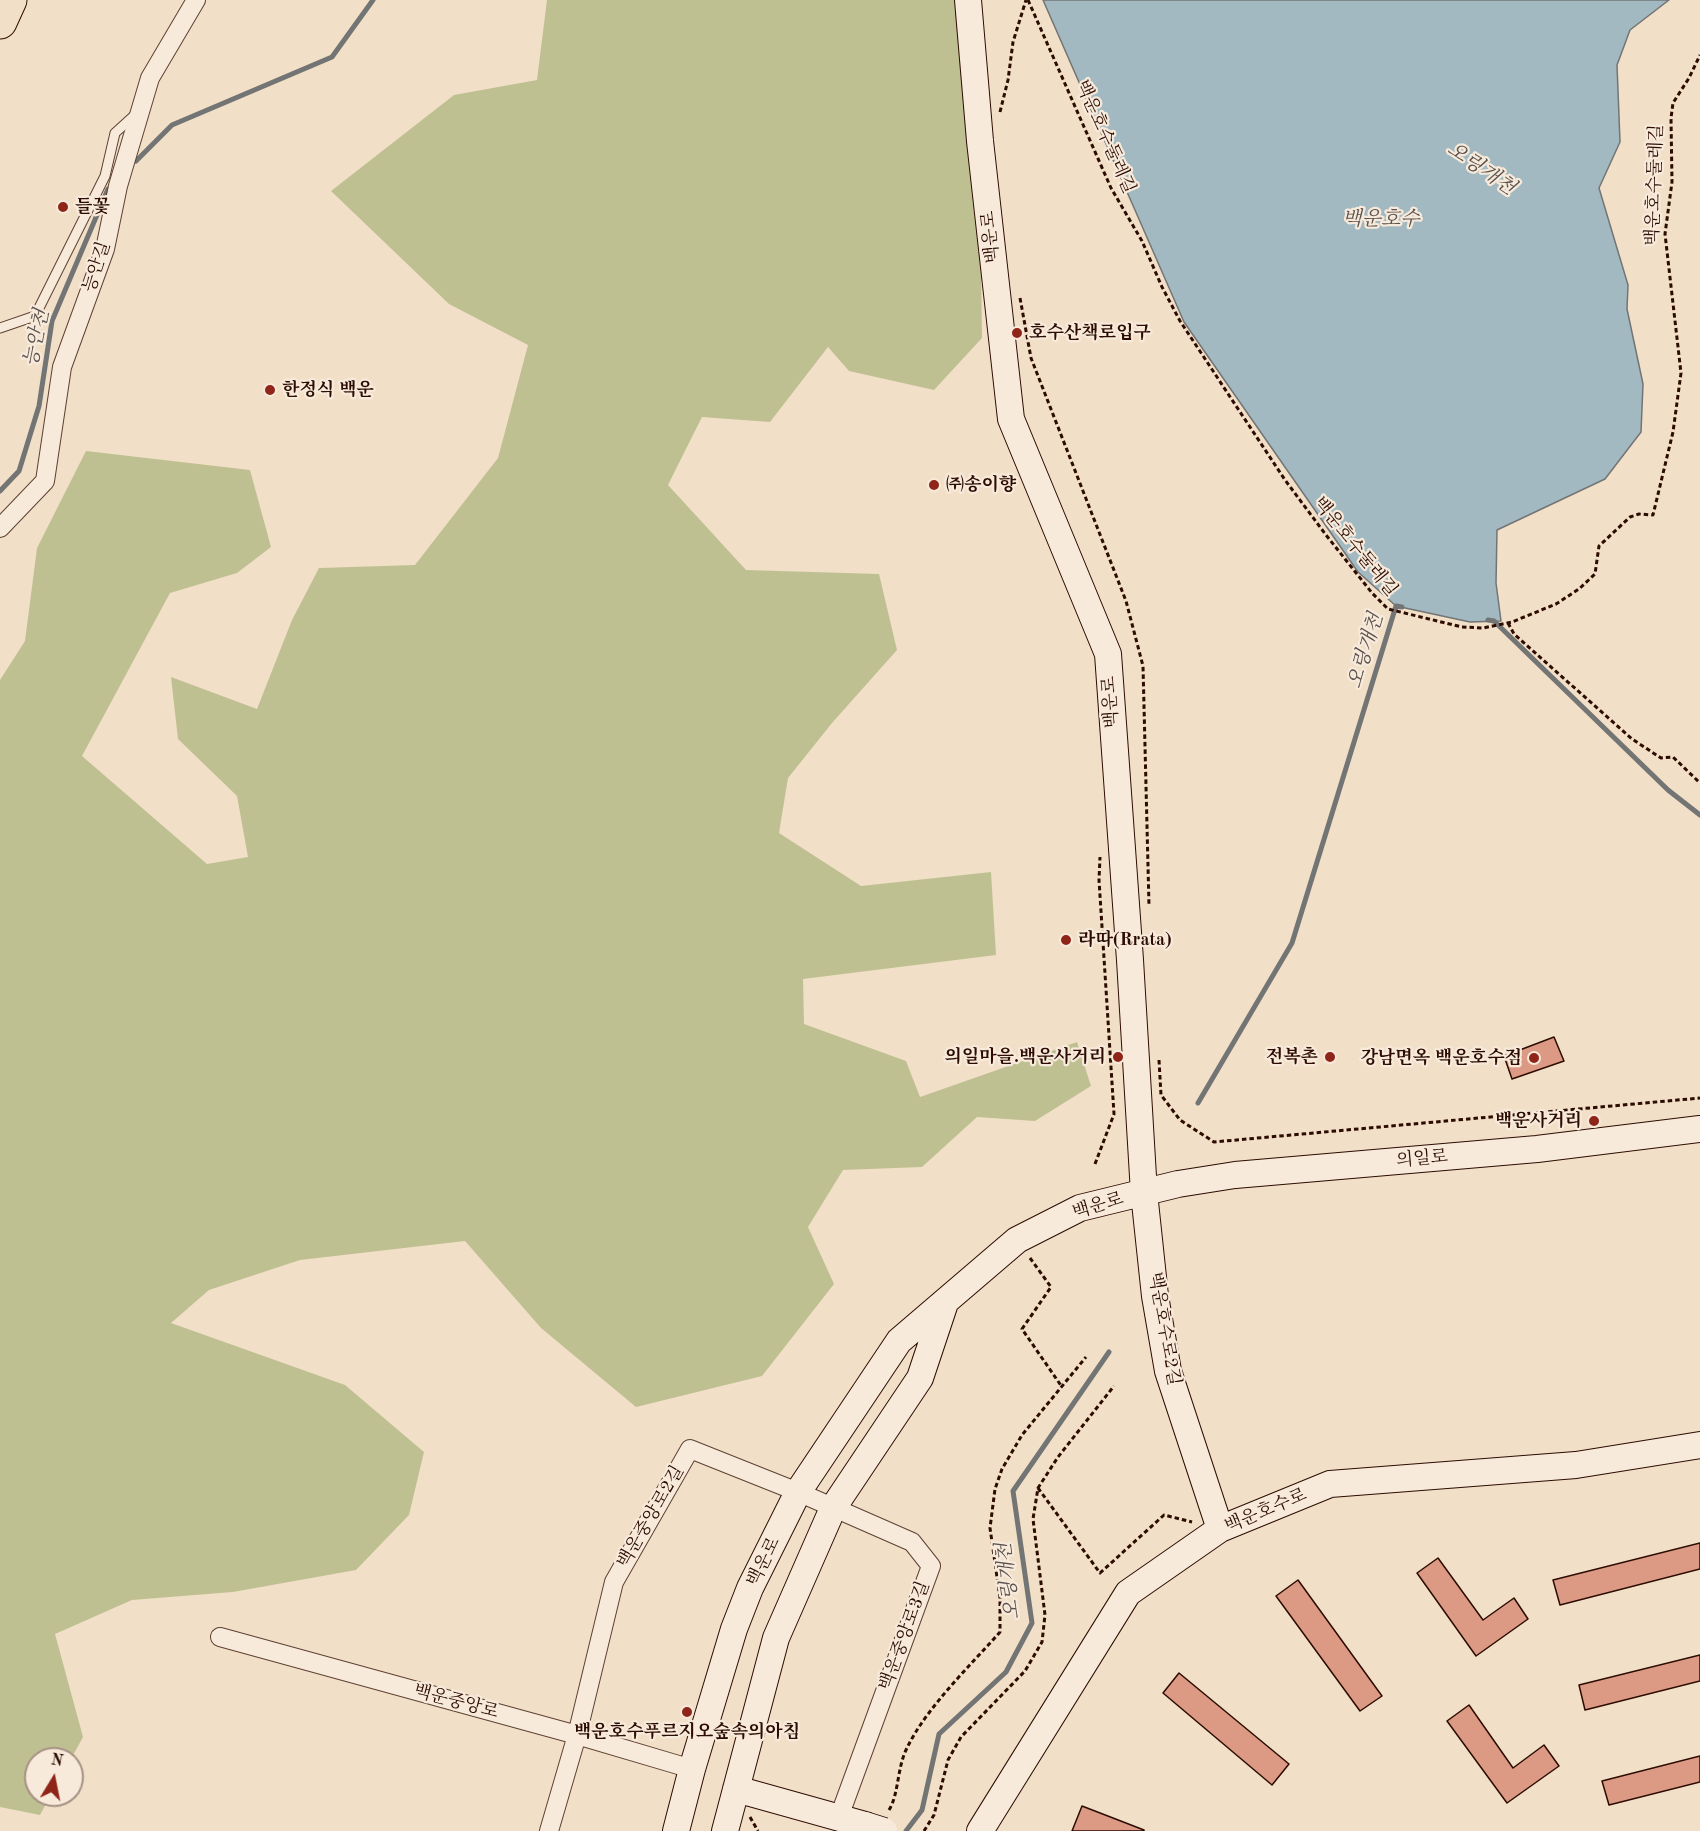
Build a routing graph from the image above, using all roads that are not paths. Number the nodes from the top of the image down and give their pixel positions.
1 (10, 0) edge
2 (196, 0) edge
3 (968, 0) edge
4 (0, 22) edge
5 (141, 109) junction
6 (0, 328) edge
7 (0, 528) edge
8 (1700, 1129) edge
9 (1144, 1193) junction
10 (945, 1303) junction
11 (1700, 1445) edge
12 (798, 1492) junction
13 (833, 1508) junction
14 (1220, 1529) junction
15 (750, 1588) junction
16 (793, 1600) junction
17 (220, 1637) dead end
18 (577, 1735) junction
19 (692, 1769) junction
20 (736, 1789) junction
21 (839, 1817) junction
22 (879, 1823) edge
23 (549, 1831) edge
24 (676, 1831) edge
25 (725, 1831) edge
26 (980, 1831) edge

1 - 4 highway
2 - 5 street, 능안길
3 - 9 main road, 백운로
5 - 6 lane
5 - 7 street, 능안길
8 - 9 main road, 의일로
9 - 10 main road, 백운로
9 - 14 main road, 백운호수로2길
10 - 12 main road, 백운로
10 - 13 main road
11 - 14 main road, 백운호수로
12 - 13 street, 백운중앙로2길
12 - 15 main road, 백운로
12 - 18 street, 백운중앙로2길
13 - 16 main road
13 - 21 street, 백운중앙로3길
14 - 26 main road, 백운호수로
15 - 16 main road
15 - 19 main road, 백운로
16 - 20 main road
17 - 18 street, 백운중앙로
18 - 19 street, 백운중앙로
18 - 23 street
19 - 24 main road, 백운로
20 - 21 main road
20 - 25 main road
21 - 22 main road

